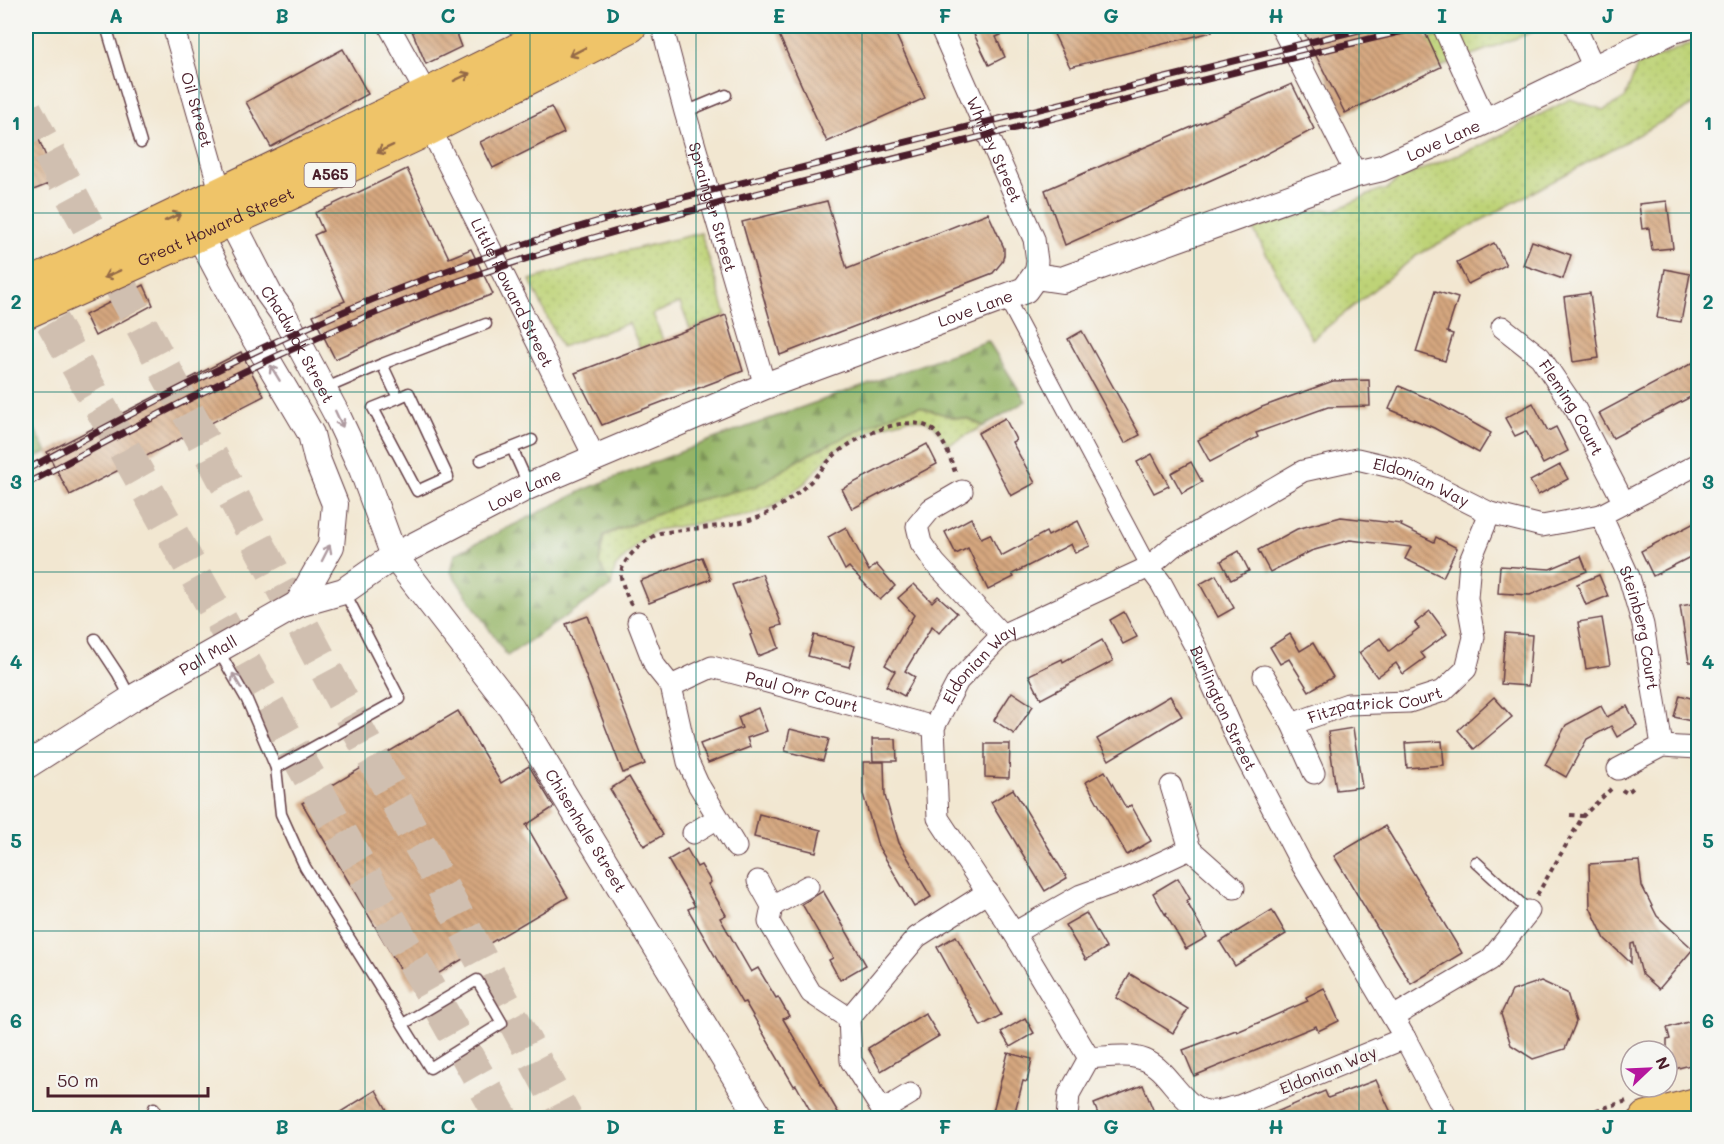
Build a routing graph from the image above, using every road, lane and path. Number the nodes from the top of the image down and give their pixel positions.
1 (106, 26) edge
2 (173, 26) edge
3 (389, 26) edge
4 (630, 26) edge
5 (662, 26) edge
6 (940, 26) edge
7 (1281, 26) edge
8 (1443, 26) edge
9 (1575, 26) edge
10 (1688, 26) edge
11 (549, 30) edge
12 (1594, 68) junction
13 (427, 95) junction
14 (726, 95) dead end
15 (685, 112) junction
16 (1486, 121) junction
17 (430, 128) junction
18 (141, 143) dead end
19 (1356, 174) junction
20 (226, 207) junction
21 (199, 235) junction
22 (1035, 276) junction
23 (26, 287) edge
24 (1005, 296) junction
25 (26, 312) edge
26 (486, 324) dead end
27 (1502, 327) dead end
28 (382, 364) junction
29 (765, 386) junction
30 (324, 390) junction
31 (398, 398) junction
32 (311, 434) junction
33 (532, 440) dead end
34 (512, 448) junction
35 (595, 458) junction
36 (481, 460) dead end
37 (1698, 464) edge
38 (362, 470) junction
39 (530, 486) junction
40 (962, 491) joint
41 (1624, 503) junction
42 (1490, 513) junction
43 (1601, 515) junction
44 (394, 555) junction
45 (1149, 567) junction
46 (344, 591) junction
47 (298, 604) junction
48 (638, 622) joint
49 (1002, 635) junction
50 (95, 639) dead end
51 (218, 649) junction
52 (1264, 676) dead end
53 (670, 686) junction
54 (131, 699) junction
55 (1292, 724) junction
56 (934, 727) junction
57 (1662, 746) junction
58 (1698, 748) edge
59 (26, 766) edge
60 (276, 768) junction
61 (1618, 769) dead end
62 (1314, 773) dead end
63 (1171, 786) dead end
64 (1570, 815) dead end
65 (718, 818) junction
66 (693, 833) dead end
67 (736, 847) dead end
68 (1190, 849) junction
69 (1476, 862) dead end
70 (758, 880) dead end
71 (808, 886) dead end
72 (1234, 888) dead end
73 (988, 892) junction
74 (772, 906) junction
75 (1528, 910) junction
76 (1014, 933) junction
77 (1393, 1017) junction
78 (849, 1018) junction
79 (403, 1024) junction
80 (1405, 1038) junction
81 (1089, 1058) junction
82 (910, 1094) dead end
83 (1698, 1104) edge
84 (884, 1115) edge
85 (760, 1119) edge
86 (1067, 1119) edge
87 (1447, 1119) edge
88 (1646, 1119) edge

1 - 18 lane
2 - 20 street, Oil Street
3 - 13 street
4 -> 17 main road, Great Howard Street / A565
5 - 15 street, Sprainger Street
6 - 22 street, Whitley Street
7 - 19 street
8 - 16 street
9 - 12 street
10 - 12 street, Love Lane
13 -> 11 main road, Great Howard Street / A565
12 - 16 street, Love Lane
13 - 20 main road, Great Howard Street / A565
14 - 15 lane
15 - 29 street, Sprainger Street
16 - 19 street, Love Lane
17 -> 20 main road, Great Howard Street / A565
17 - 35 street, Little Howard Street
19 - 22 street, Love Lane
20 - 21 main road, Great Howard Street / A565
23 -> 20 main road, Great Howard Street / A565
20 - 30 street, Chadwick Street
21 -> 25 main road, Great Howard Street / A565
32 -> 21 street, Chadwick Street
22 - 24 street, Love Lane
24 - 29 street, Love Lane
24 - 45 street, Burlington Street
26 - 28 lane
27 - 41 street, Fleming Court
28 - 30 lane
28 - 31 lane
29 - 35 street, Love Lane
30 -> 38 street, Chadwick Street
31 - 31 lane
32 - 38 street, Chadwick Street
47 -> 32 street, Chadwick Street
33 - 34 lane
34 - 36 lane
34 - 39 lane
35 - 39 street, Love Lane
37 - 41 street, Eldonian Way
38 - 44 street, Chadwick Street
39 - 44 street, Love Lane
40 - 48 path
40 - 49 street
41 - 43 street, Eldonian Way
42 - 43 street, Eldonian Way
42 - 45 street, Eldonian Way
42 - 55 street, Fitzpatrick Court
43 - 57 street, Steinberg Court
44 - 46 street, Pall Mall
44 - 85 street, Chisenhale Street
45 - 49 street, Eldonian Way
45 - 77 street, Burlington Street
46 - 47 street, Pall Mall
46 - 60 lane
47 - 51 street, Pall Mall
48 - 53 street
49 - 56 street, Eldonian Way
50 - 54 lane
51 - 54 street, Pall Mall
60 -> 51 lane
52 - 55 street
53 - 56 street, Paul Orr Court
53 - 65 street
54 - 59 street, Pall Mall
55 - 62 street
56 - 73 street
57 - 58 street
57 - 61 street
60 - 79 lane
63 - 68 street
64 - 75 path
65 - 66 street
65 - 67 street
68 - 72 street
68 - 76 street
69 - 75 lane
70 - 74 street
71 - 74 street
73 - 76 street
73 - 78 street
74 - 78 street
75 - 77 street
76 - 81 street
77 - 80 street, Burlington Street
78 - 84 street
79 - 79 lane
80 - 81 street, Eldonian Way
80 - 87 street, Burlington Street
81 - 86 street
82 - 84 street
83 - 88 main road

